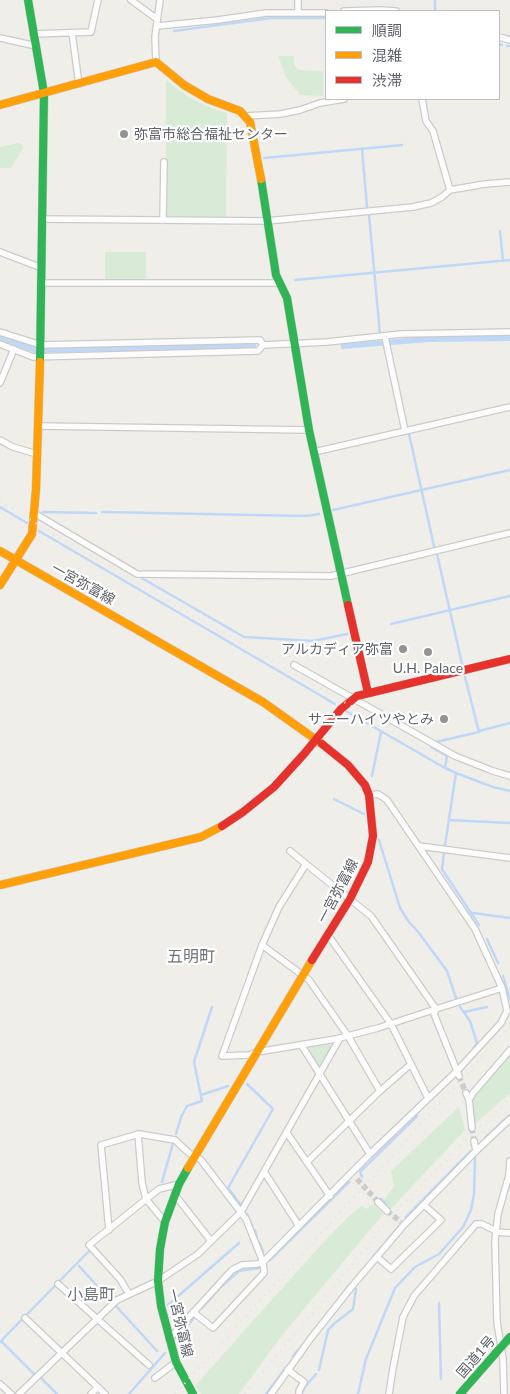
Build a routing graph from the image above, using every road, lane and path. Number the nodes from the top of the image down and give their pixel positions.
1 (28, 0) edge
2 (98, 0) edge
3 (130, 0) edge
4 (160, 0) edge
5 (298, 0) edge
6 (298, 12) junction
7 (325, 13) edge
8 (157, 23) junction
9 (72, 33) junction
10 (33, 34) junction
11 (0, 38) edge
12 (36, 46) junction
13 (156, 62) junction
14 (79, 84) junction
15 (44, 94) junction
16 (336, 100) edge
17 (422, 100) edge
18 (0, 105) edge
19 (246, 116) junction
20 (164, 162) dead end
21 (510, 182) edge
22 (450, 190) junction
23 (42, 220) junction
24 (162, 220) junction
25 (268, 220) junction
26 (0, 252) edge
27 (42, 268) junction
28 (41, 283) junction
29 (279, 283) junction
30 (0, 332) edge
31 (510, 332) edge
32 (386, 338) junction
33 (0, 344) edge
34 (294, 344) junction
35 (263, 345) junction
36 (14, 349) junction
37 (41, 351) junction
38 (0, 383) edge
39 (510, 407) edge
40 (38, 426) junction
41 (309, 430) junction
42 (405, 431) junction
43 (0, 440) edge
44 (314, 452) junction
45 (37, 454) junction
46 (34, 513) junction
47 (510, 533) edge
48 (0, 551) edge
49 (16, 560) junction
50 (341, 573) junction
51 (0, 585) edge
52 (510, 659) edge
53 (294, 665) dead end
54 (368, 693) junction
55 (352, 699) junction
56 (316, 739) junction
57 (510, 776) edge
58 (369, 795) junction
59 (419, 846) junction
60 (290, 851) dead end
61 (510, 858) edge
62 (306, 864) junction
63 (0, 885) edge
64 (350, 899) junction
65 (328, 935) junction
66 (262, 945) junction
67 (302, 976) junction
68 (502, 988) junction
69 (436, 1009) junction
70 (510, 1014) edge
71 (501, 1023) junction
72 (391, 1024) junction
73 (348, 1036) junction
74 (340, 1038) junction
75 (302, 1046) junction
76 (510, 1050) edge
77 (257, 1052) junction
78 (411, 1064) junction
79 (458, 1073) junction
80 (320, 1075) junction
81 (380, 1092) junction
82 (466, 1093) tunnel mouth
83 (428, 1098) junction
84 (469, 1100) junction
85 (349, 1122) junction
86 (509, 1122) edge
87 (472, 1128) tunnel mouth
88 (288, 1133) junction
89 (138, 1134) junction
90 (474, 1141) tunnel mouth
91 (476, 1151) junction
92 (370, 1154) junction
93 (195, 1155) junction
94 (510, 1160) edge
95 (307, 1162) junction
96 (264, 1173) junction
97 (352, 1174) junction
98 (357, 1179) tunnel mouth
99 (179, 1184) junction
100 (175, 1195) junction
101 (330, 1196) junction
102 (146, 1199) junction
103 (378, 1202) tunnel mouth
104 (424, 1205) junction
105 (386, 1211) tunnel mouth
106 (241, 1212) junction
107 (165, 1222) junction
108 (299, 1226) junction
109 (109, 1230) junction
110 (496, 1231) junction
111 (510, 1233) edge
112 (211, 1241) junction
113 (377, 1258) junction
114 (263, 1262) junction
115 (158, 1281) junction
116 (58, 1284) dead end
117 (130, 1294) junction
118 (194, 1312) junction
119 (25, 1318) dead end
120 (97, 1318) junction
121 (510, 1337) edge
122 (169, 1339) junction
123 (500, 1348) junction
124 (62, 1353) junction
125 (176, 1362) junction
126 (149, 1365) dead end
127 (288, 1369) junction
128 (155, 1378) dead end
129 (0, 1384) edge
130 (98, 1387) junction
131 (11, 1394) edge
132 (19, 1394) edge
133 (91, 1394) edge
134 (105, 1394) edge
135 (192, 1394) edge
136 (271, 1394) edge
137 (299, 1394) edge
138 (389, 1394) edge
139 (460, 1394) edge
140 (504, 1394) edge

1 - 10 main road
2 - 9 street
3 - 8 street
4 - 8 street
5 - 6 street
6 - 7 street
6 - 8 street
8 - 13 street
9 - 10 street
9 - 14 street
10 - 12 main road
11 - 12 street
12 - 15 main road
13 - 14 main road
13 - 19 main road
14 - 15 main road
15 - 18 main road
15 - 23 main road
16 - 19 street
17 - 22 street
19 - 25 main road
20 - 24 street
21 - 22 street
22 - 25 street
23 - 24 street
23 - 27 main road
24 - 25 street
25 - 29 main road
26 - 27 street
27 - 28 main road
28 - 29 street
28 - 37 main road
29 - 34 main road
30 - 37 street
31 - 32 street
32 - 34 street
32 - 42 street
33 - 36 street
34 - 35 street
34 - 41 main road
35 - 37 street
35 - 37 street
36 - 37 street
36 - 38 street
37 - 40 main road
39 - 42 street
40 - 41 street
40 - 45 main road
41 - 44 main road
42 - 44 street
43 - 45 street
44 - 50 main road
45 - 46 main road
46 - 49 main road
46 - 50 street
47 - 50 street
48 - 49 main road, 一宮弥富線
49 - 51 main road
49 - 56 main road, 一宮弥富線
50 - 54 main road
52 - 54 main road
53 - 55 street
54 - 55 main road
55 - 56 main road
55 - 57 street
56 - 58 main road, 一宮弥富線
56 - 63 main road
58 - 59 street
58 - 64 main road, 一宮弥富線
59 - 61 street
59 - 68 street
60 - 62 street
62 - 64 street
62 - 66 street
64 - 65 main road, 一宮弥富線
64 - 69 street
65 - 67 main road, 一宮弥富線
65 - 72 street
66 - 67 street
66 - 77 street
67 - 73 street
67 - 77 main road, 一宮弥富線
68 - 69 street
68 - 71 street
69 - 72 street
69 - 79 street
70 - 71 street
71 - 79 street
72 - 73 street
72 - 78 street
73 - 74 street
73 - 81 street
74 - 75 street
74 - 80 street
75 - 77 street
75 - 80 street
76 - 84 street
77 - 93 main road, 一宮弥富線
78 - 81 street
78 - 83 street
79 - 83 street
80 - 85 street
80 - 88 street
81 - 85 street
82 - 84 street
83 - 92 street
84 - 87 street
85 - 92 street
85 - 95 street
86 - 91 street
88 - 95 street
88 - 96 street
89 - 93 street
89 - 102 street
89 - 109 street
90 - 91 street
91 - 104 street
92 - 97 street
93 - 99 main road, 一宮弥富線
93 - 106 street
94 - 110 street
95 - 101 street
96 - 106 street
96 - 108 street
97 - 98 street
97 - 101 street
99 - 100 main road, 一宮弥富線
99 - 102 street
100 - 107 main road, 一宮弥富線
100 - 112 street
101 - 108 street
102 - 107 street
102 - 109 street
103 - 105 street
104 - 113 street
104 - 113 street
106 - 112 street
106 - 114 street
107 - 115 main road, 一宮弥富線
108 - 114 street
109 - 117 street
110 - 111 street
110 - 123 street
110 - 138 street
112 - 115 street
113 - 127 street
114 - 118 street
114 - 118 street
115 - 117 street
115 - 122 main road, 一宮弥富線
116 - 120 street
117 - 120 street
118 - 122 street
119 - 124 street
120 - 124 street
120 - 126 street
121 - 123 main road, 国道1号
122 - 125 main road, 一宮弥富線
123 - 139 main road, 国道1号
123 - 140 street
124 - 130 street
124 - 132 street
125 - 128 street
125 - 135 main road, 一宮弥富線
127 - 136 street
127 - 137 street
129 - 131 street
130 - 133 street
130 - 134 street

